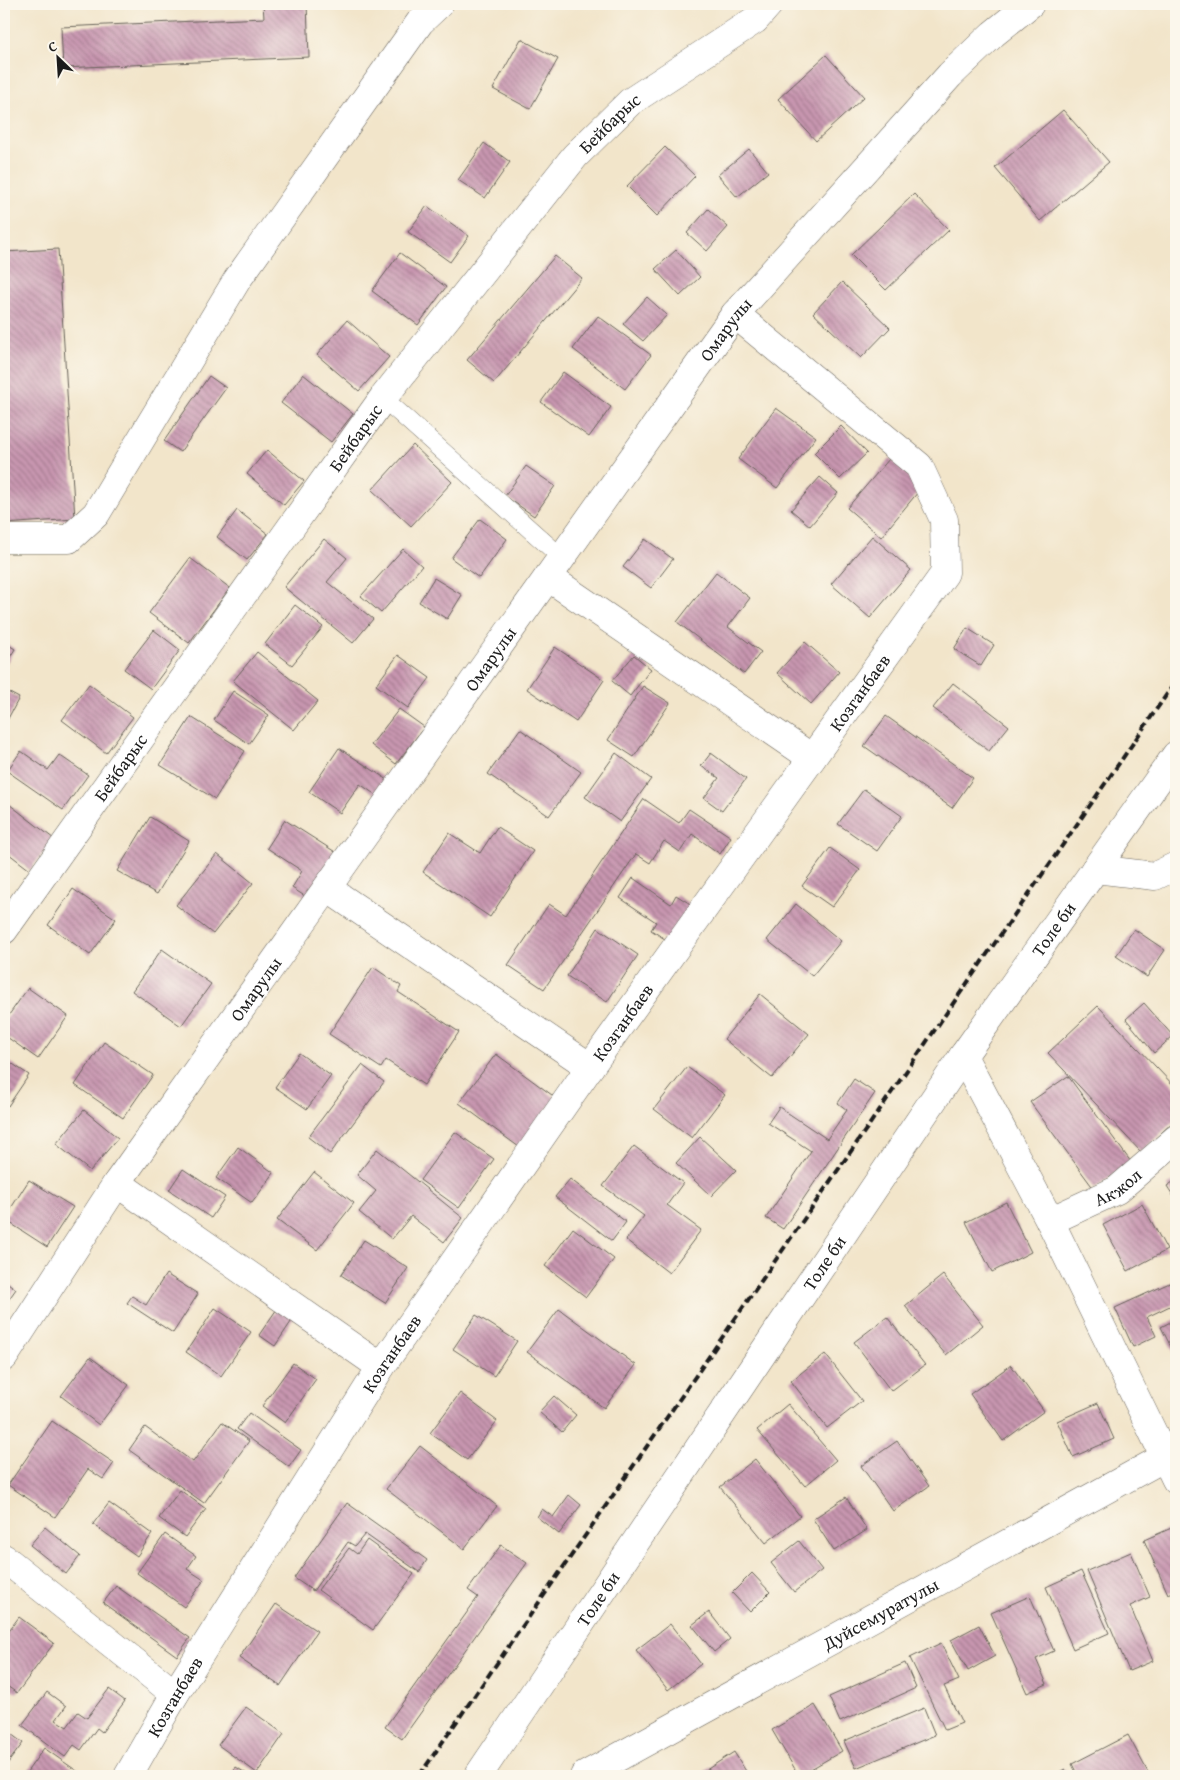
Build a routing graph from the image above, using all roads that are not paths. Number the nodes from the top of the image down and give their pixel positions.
1 (439, 4) edge
2 (769, 4) edge
3 (1030, 4) edge
4 (735, 314) junction
5 (383, 398) junction
6 (4, 539) edge
7 (555, 568) junction
8 (1176, 755) edge
9 (812, 758) junction
10 (1176, 866) edge
11 (1095, 869) junction
12 (327, 888) junction
13 (4, 930) edge
14 (963, 1056) junction
15 (590, 1067) junction
16 (1176, 1140) edge
17 (117, 1182) junction
18 (1050, 1221) junction
19 (4, 1357) edge
20 (381, 1367) junction
21 (1173, 1463) edge
22 (4, 1558) edge
23 (175, 1694) junction
24 (128, 1776) edge
25 (478, 1776) edge
26 (584, 1776) edge

1 - 6 street
2 - 5 street, Бейбарыс
3 - 4 street, Омарулы
4 - 7 street, Омарулы
4 - 9 street, Козганбаев
5 - 7 lane
5 - 13 street, Бейбарыс
7 - 9 street
7 - 12 street, Омарулы
8 - 11 street, Толе би
9 - 15 street, Козганбаев
10 - 11 street
11 - 14 street, Толе би
12 - 15 street
12 - 17 street, Омарулы
14 - 18 street
14 - 25 street, Толе би
15 - 20 street, Козганбаев
16 - 18 street, Акжол
17 - 19 street, Омарулы
17 - 20 street
18 - 21 street
20 - 23 street, Козганбаев
21 - 26 street, Дуйсемуратулы
22 - 23 street
23 - 24 street, Козганбаев

